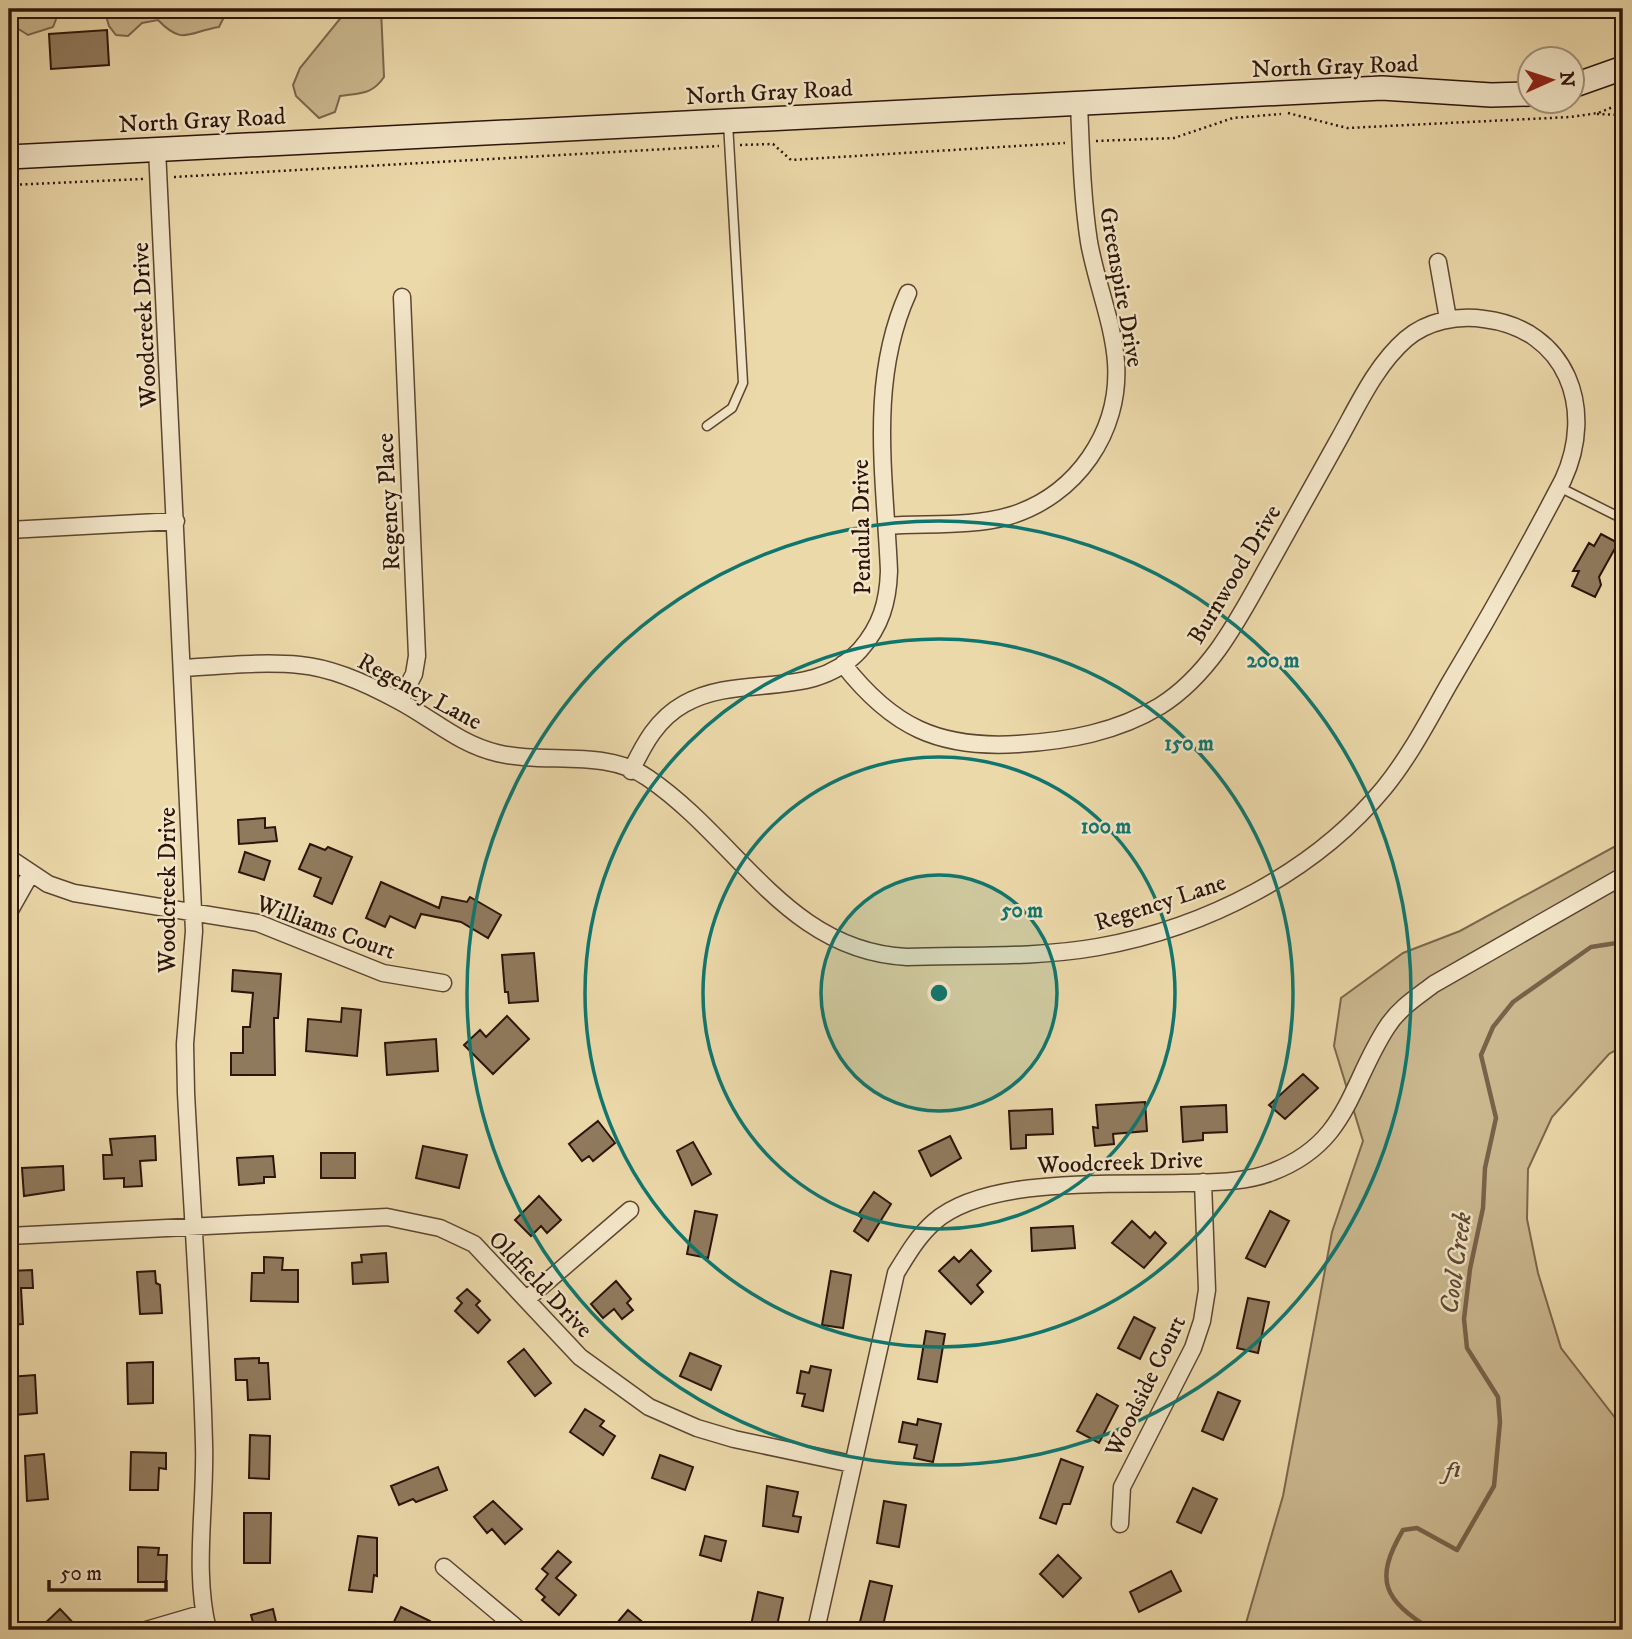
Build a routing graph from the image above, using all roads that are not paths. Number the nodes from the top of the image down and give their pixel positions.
1 (1623, 68) edge
2 (1586, 81) edge
3 (1516, 94) edge
4 (1079, 104) junction
5 (728, 120) junction
6 (158, 149) junction
7 (9, 157) edge
8 (1438, 261) dead end
9 (908, 293) dead end
10 (402, 297) dead end
11 (1448, 319) junction
12 (707, 426) dead end
13 (1559, 487) junction
14 (1623, 519) edge
15 (176, 521) junction
16 (887, 526) junction
17 (9, 530) edge
18 (843, 664) junction
19 (183, 668) junction
20 (400, 701) junction
21 (631, 771) junction
22 (9, 858) edge
23 (31, 873) junction
24 (1623, 876) edge
25 (194, 911) junction
26 (9, 912) edge
27 (443, 983) dead end
28 (1203, 1182) junction
29 (630, 1210) dead end
30 (193, 1227) junction
31 (9, 1236) edge
32 (528, 1298) junction
33 (852, 1464) junction
34 (1120, 1524) dead end
35 (444, 1567) dead end
36 (204, 1613) junction
37 (146, 1630) edge
38 (208, 1630) edge
39 (519, 1630) edge
40 (816, 1630) edge

1 - 2 street
3 - 4 street, North Gray Road
4 - 5 street, North Gray Road
4 - 16 street, Greenspire Drive
5 - 6 street, North Gray Road
5 - 12 lane
6 - 7 street, North Gray Road
6 - 15 street, Woodcreek Drive
8 - 11 street
9 - 16 street, Pendula Drive
10 - 20 street, Regency Place
11 - 13 street, Regency Lane
11 - 18 street, Burnwood Drive
13 - 14 lane
13 - 21 street, Regency Lane
15 - 17 street
15 - 19 street, Woodcreek Drive
16 - 18 street, Pendula Drive
18 - 21 street, Pendula Drive
19 - 20 street, Regency Lane
19 - 25 street, Woodcreek Drive
20 - 21 street, Regency Lane
22 - 23 street, Williams Court
23 - 25 street, Williams Court
23 - 26 street
24 - 28 street, Woodcreek Drive
25 - 27 street, Williams Court
25 - 30 street, Woodcreek Drive
28 - 33 street, Woodcreek Drive
28 - 34 street, Woodside Court
29 - 32 street
30 - 31 street, Oldfield Drive
30 - 32 street, Oldfield Drive
30 - 36 street, Woodcreek Drive
32 - 33 street, Oldfield Drive
33 - 40 street, Woodcreek Drive
35 - 39 street
36 - 37 street
36 - 38 street, Woodcreek Drive

